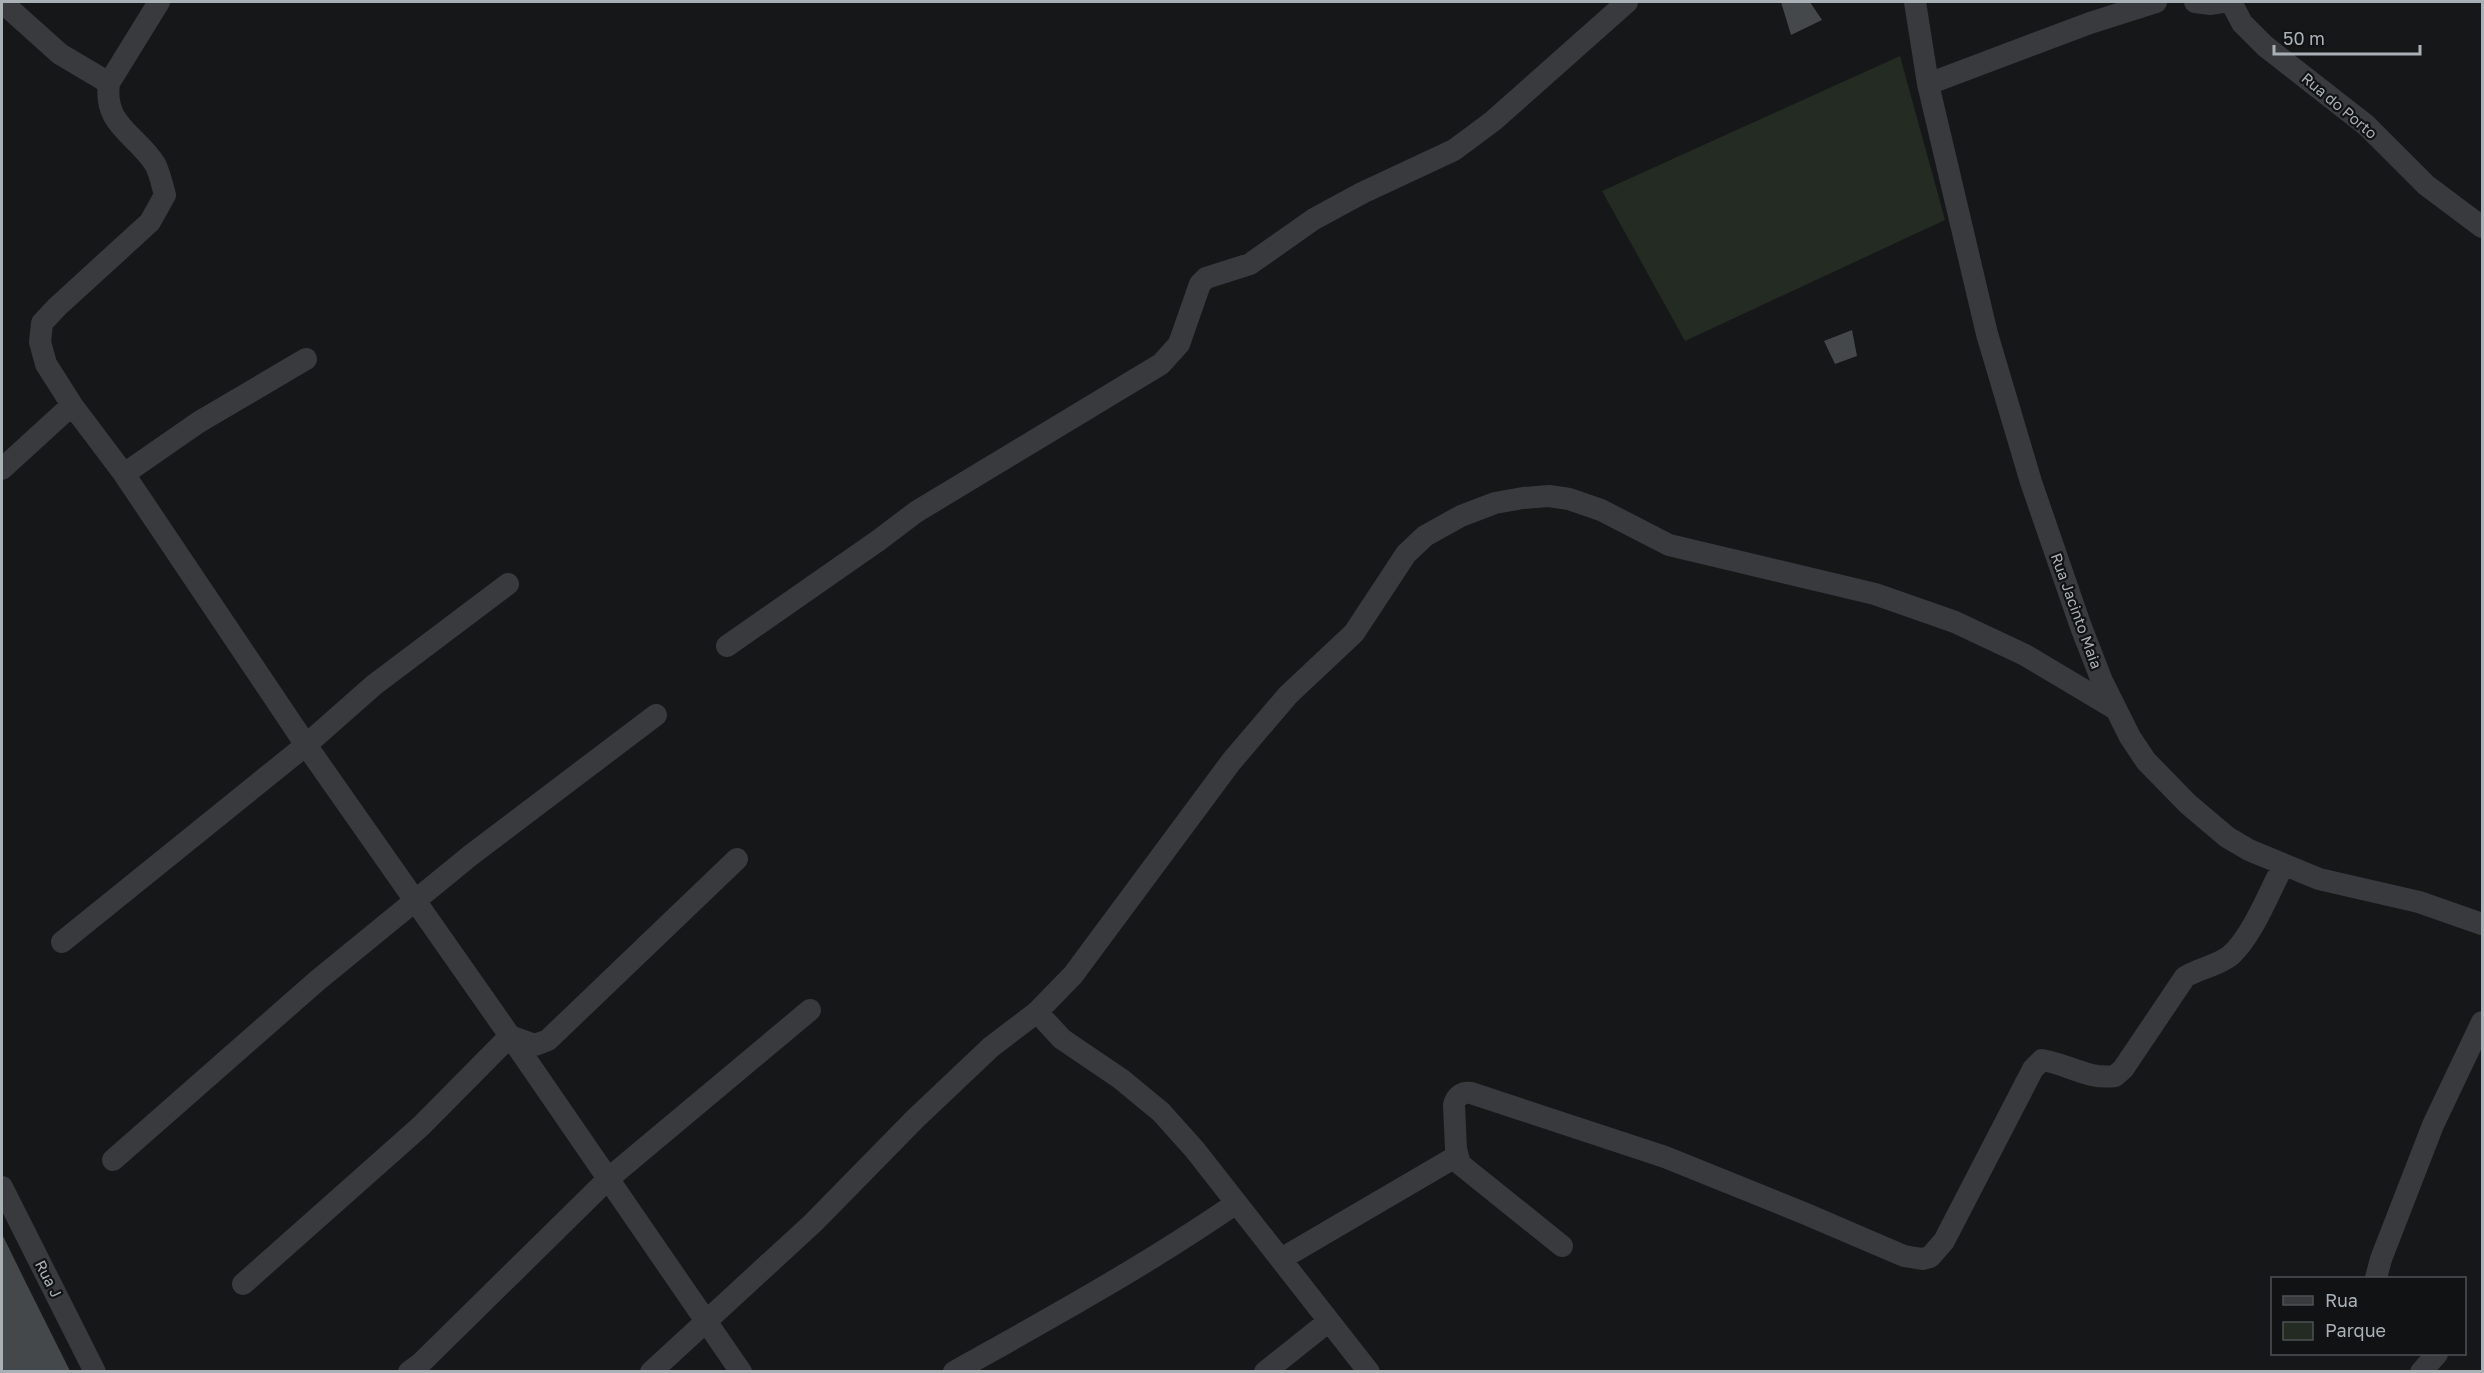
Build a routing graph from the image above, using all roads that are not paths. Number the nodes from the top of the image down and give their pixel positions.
1 (2, 2) edge
2 (159, 2) edge
3 (1627, 2) edge
4 (1915, 2) edge
5 (2156, 2) edge
6 (2194, 2) edge
7 (2224, 2) edge
8 (2231, 2) edge
9 (109, 83) junction
10 (1928, 84) junction
11 (2482, 227) edge
12 (306, 358) dead end
13 (72, 405) junction
14 (2, 469) edge
15 (124, 474) junction
16 (508, 584) dead end
17 (727, 646) dead end
18 (2114, 708) junction
19 (656, 715) dead end
20 (306, 745) junction
21 (736, 859) dead end
22 (2283, 866) junction
23 (414, 902) junction
24 (2482, 924) edge
25 (62, 942) dead end
26 (810, 1010) dead end
27 (1037, 1012) junction
28 (2482, 1022) edge
29 (510, 1036) junction
30 (1457, 1156) junction
31 (113, 1160) dead end
32 (608, 1179) junction
33 (2, 1187) edge
34 (1235, 1204) junction
35 (1563, 1246) dead end
36 (1281, 1259) junction
37 (2376, 1277) edge
38 (243, 1284) dead end
39 (705, 1321) junction
40 (1329, 1321) junction
41 (2435, 1355) edge
42 (95, 1371) edge
43 (409, 1371) edge
44 (651, 1371) edge
45 (741, 1371) edge
46 (954, 1371) edge
47 (1265, 1371) edge
48 (1369, 1371) edge
49 (2421, 1371) edge

1 - 9 street
2 - 9 street
3 - 17 street
4 - 10 street, Rua Jacinto Maia
5 - 10 street
6 - 7 street
8 - 11 street, Rua do Porto
9 - 13 street
10 - 18 street, Rua Jacinto Maia
12 - 15 street
13 - 14 street
13 - 15 street
15 - 20 street
16 - 20 street
18 - 22 street, Rua Jacinto Maia
18 - 27 street
19 - 23 street
20 - 23 street
20 - 25 street
21 - 29 street
22 - 24 street, Rua Jacinto Maia
22 - 30 street
23 - 29 street
23 - 31 street
26 - 32 street
27 - 34 street
27 - 39 street
28 - 37 street
29 - 32 street
29 - 38 street
30 - 35 street
30 - 36 street
32 - 39 street
32 - 43 street
33 - 42 street, Rua J
34 - 36 street
34 - 46 street
36 - 40 street
39 - 44 street
39 - 45 street
40 - 47 street
40 - 48 street
41 - 49 street

